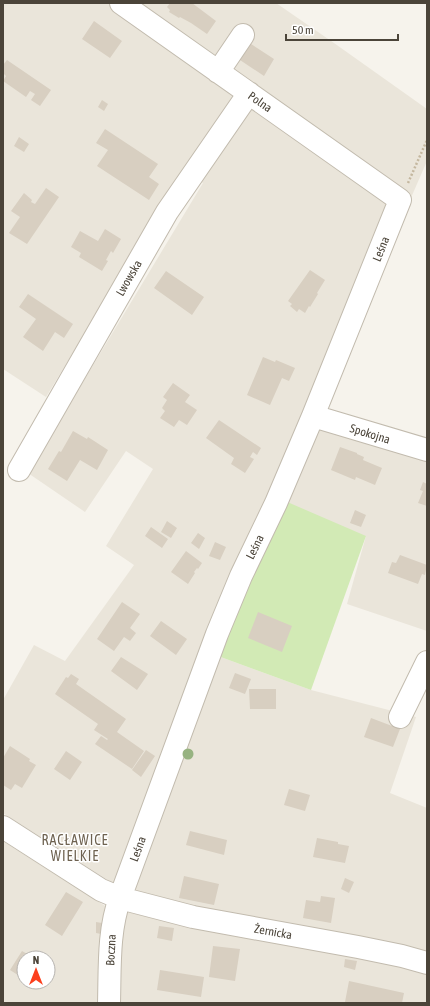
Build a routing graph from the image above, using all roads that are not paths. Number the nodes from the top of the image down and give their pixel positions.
1 (121, 3) edge
2 (243, 35) dead end
3 (218, 72) junction
4 (249, 93) junction
5 (400, 200) joint
6 (313, 416) junction
7 (427, 450) edge
8 (19, 470) dead end
9 (427, 662) edge
10 (400, 717) dead end
11 (3, 827) edge
12 (120, 898) junction
13 (427, 963) edge
14 (109, 1003) edge

1 - 3 street, Polna
2 - 3 street
3 - 4 street, Polna
4 - 5 street, Polna
4 - 8 street, Lwowska
5 - 6 street, Leśna
6 - 7 street, Spokojna
6 - 12 street, Leśna
9 - 10 street
11 - 12 street, Żernicka
12 - 13 street, Żernicka
12 - 14 street, Boczna

